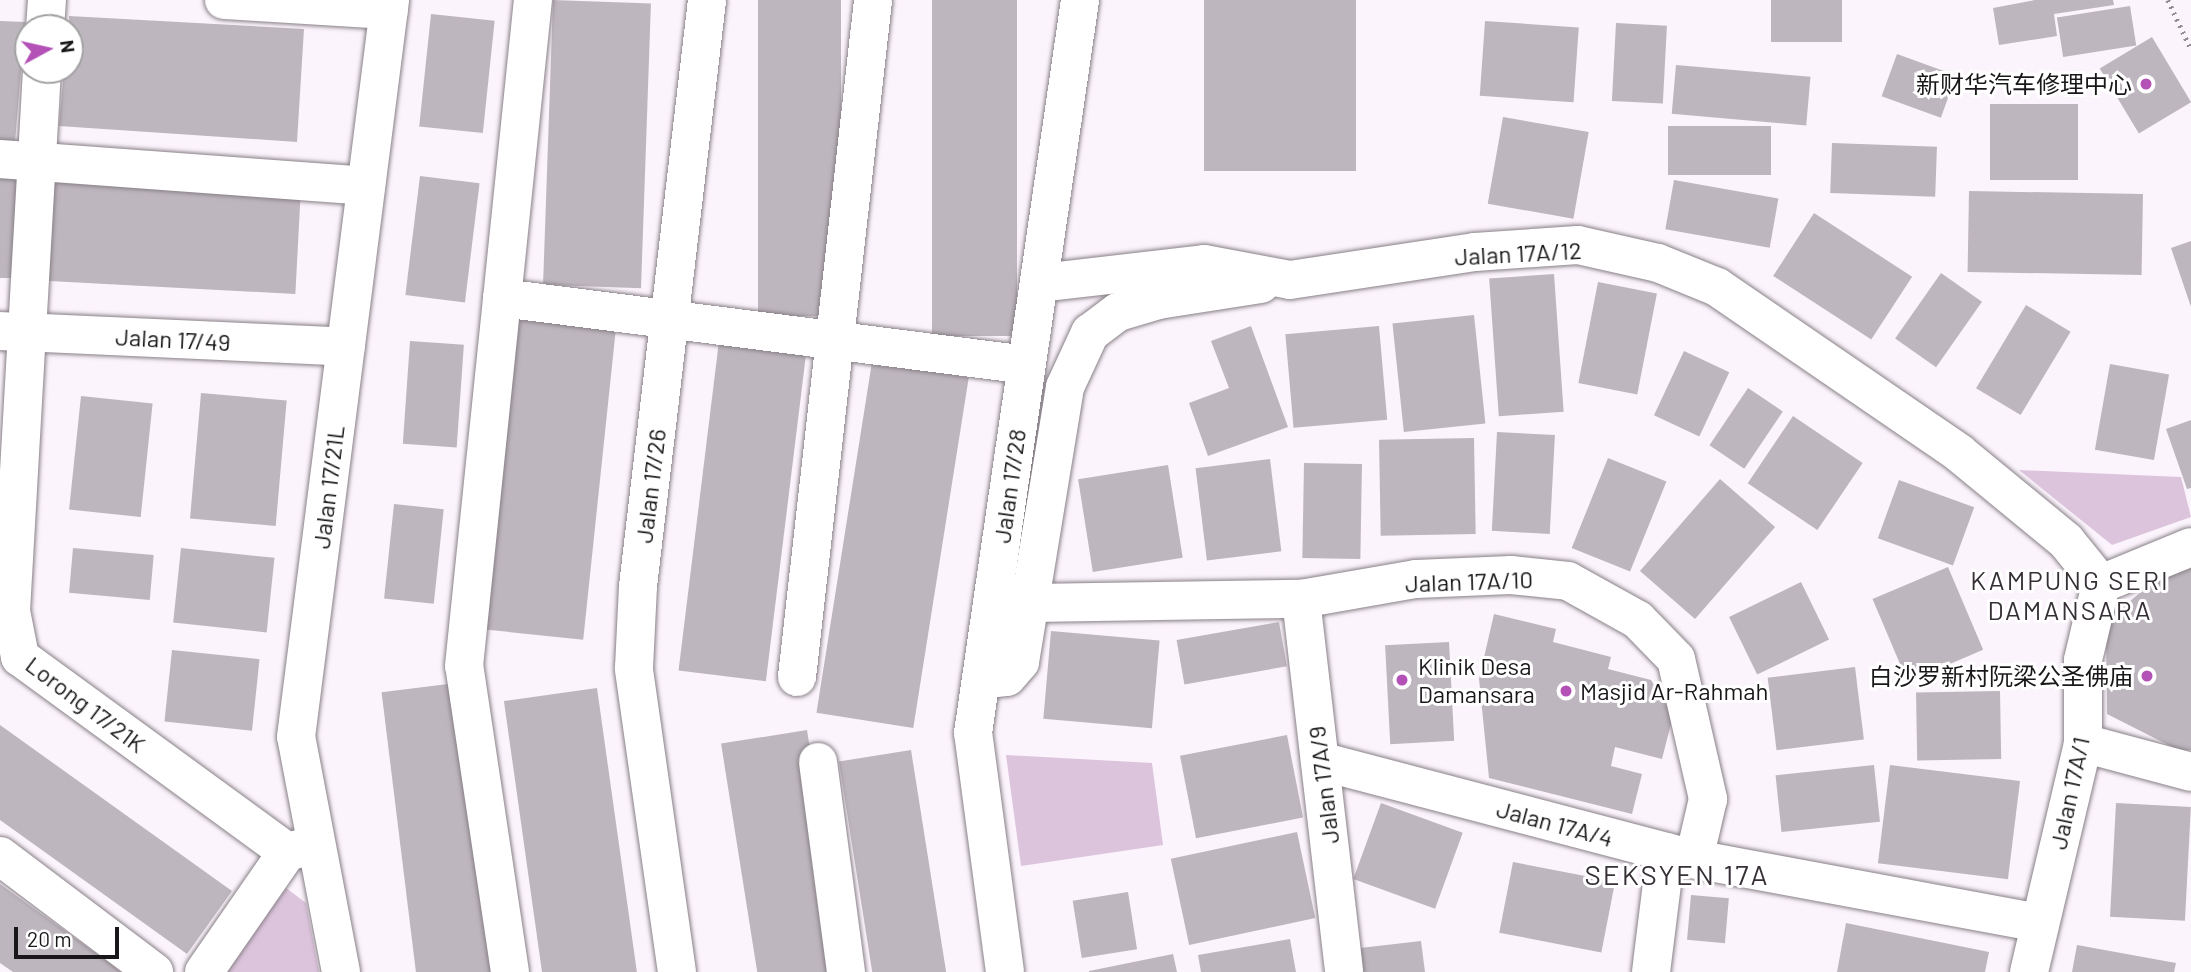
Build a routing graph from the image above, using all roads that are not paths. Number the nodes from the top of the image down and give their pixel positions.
1 (224, 0) edge
2 (533, 0) edge
3 (707, 0) edge
4 (873, 0) edge
5 (1080, 0) edge
6 (390, 5) edge
7 (42, 84) edge
8 (0, 159) edge
9 (37, 161) junction
10 (366, 186) junction
11 (1290, 280) junction
12 (1040, 283) junction
13 (502, 298) junction
14 (669, 321) junction
15 (14, 332) edge
16 (835, 340) junction
17 (346, 347) junction
18 (1027, 365) junction
19 (2191, 547) edge
20 (2101, 584) junction
21 (1301, 599) junction
22 (1032, 603) junction
23 (6, 611) edge
24 (797, 677) dead end
25 (981, 680) junction
26 (2083, 743) junction
27 (1320, 761) junction
28 (818, 762) dead end
29 (2191, 772) edge
30 (302, 848) junction
31 (1680, 855) junction
32 (0, 856) edge
33 (2040, 923) junction
34 (153, 972) edge
35 (204, 972) edge
36 (341, 972) edge
37 (510, 972) edge
38 (677, 972) edge
39 (846, 972) edge
40 (1005, 972) edge
41 (1344, 972) edge
42 (1651, 972) edge
43 (2028, 972) edge

1 - 6 street
2 - 13 street
3 - 14 street, Jalan 17/26
4 - 16 street
5 - 12 street, Jalan 17/28
6 - 10 street, Jalan 17/21L
7 - 9 street, Lorong 17/21K
8 - 9 street
9 - 10 street
9 - 15 street, Lorong 17/21K
10 - 17 street, Jalan 17/21L
11 - 12 street, Jalan 17A/12
11 - 20 street, Jalan 17A/12
11 - 22 street
12 - 18 street, Jalan 17/28
13 - 14 street
13 - 37 street
14 - 16 street
14 - 38 street, Jalan 17/26
15 - 17 street, Jalan 17/49
15 - 23 street, Lorong 17/21K
16 - 18 street
16 - 24 street
17 - 30 street, Jalan 17/21L
18 - 25 street, Jalan 17/28
19 - 20 street
20 - 26 street, Jalan 17A/1
21 - 22 street, Jalan 17A/10
21 - 27 street, Jalan 17A/9
21 - 31 street, Jalan 17A/10
22 - 25 street
23 - 30 street, Lorong 17/21K
25 - 40 street, Jalan 17/28
26 - 29 street
26 - 33 street, Jalan 17A/1
27 - 31 street, Jalan 17A/4
27 - 41 street, Jalan 17A/9
28 - 39 street
30 - 35 street
30 - 36 street, Jalan 17/21L
31 - 33 street, Jalan 17A/4
31 - 42 street, Jalan 17A/10
32 - 34 street
33 - 43 street, Jalan 17A/1

